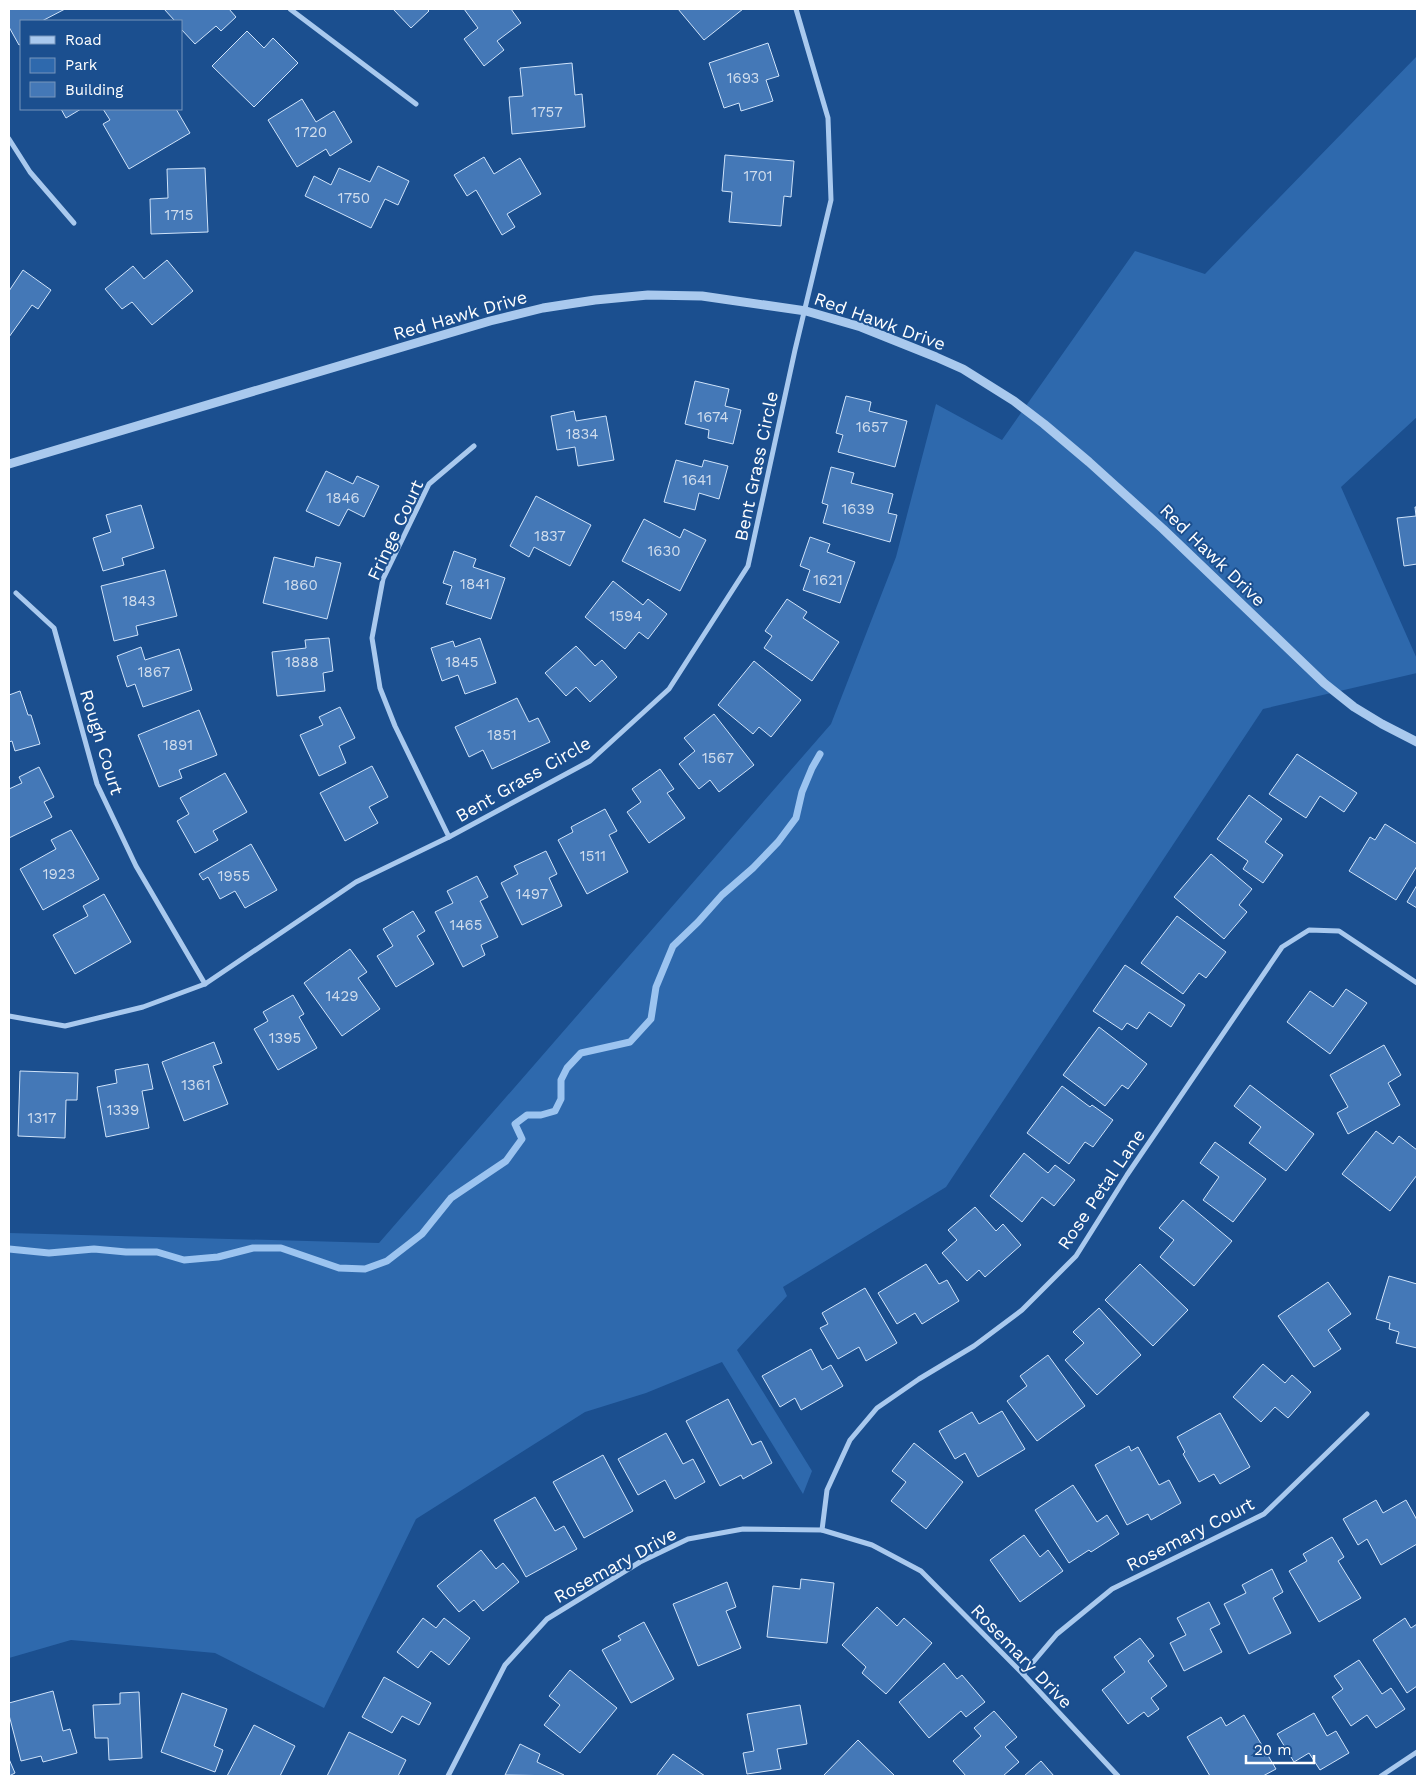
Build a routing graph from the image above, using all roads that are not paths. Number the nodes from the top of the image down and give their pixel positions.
1 (290, 9) edge
2 (796, 9) edge
3 (416, 104) dead end
4 (9, 139) edge
5 (74, 223) dead end
6 (806, 310) junction
7 (474, 446) dead end
8 (9, 464) edge
9 (16, 593) dead end
10 (1417, 742) edge
11 (449, 837) junction
12 (1417, 983) edge
13 (205, 984) junction
14 (9, 1016) edge
15 (1367, 1414) dead end
16 (822, 1530) junction
17 (1023, 1674) junction
18 (1417, 1752) edge
19 (448, 1776) edge
20 (1118, 1776) edge
21 (1380, 1776) edge

1 - 3 street
2 - 6 street, Bent Grass Circle
4 - 5 street
6 - 8 street, Red Hawk Drive
6 - 10 street, Red Hawk Drive
6 - 11 street, Bent Grass Circle
7 - 11 street, Fringe Court
9 - 13 street, Rough Court
11 - 13 street, Bent Grass Circle
12 - 16 street, Rose Petal Lane
13 - 14 street, Bent Grass Circle
15 - 17 street, Rosemary Court
16 - 17 street, Rosemary Drive
16 - 19 street, Rosemary Drive
17 - 20 street, Rosemary Drive
18 - 21 street

